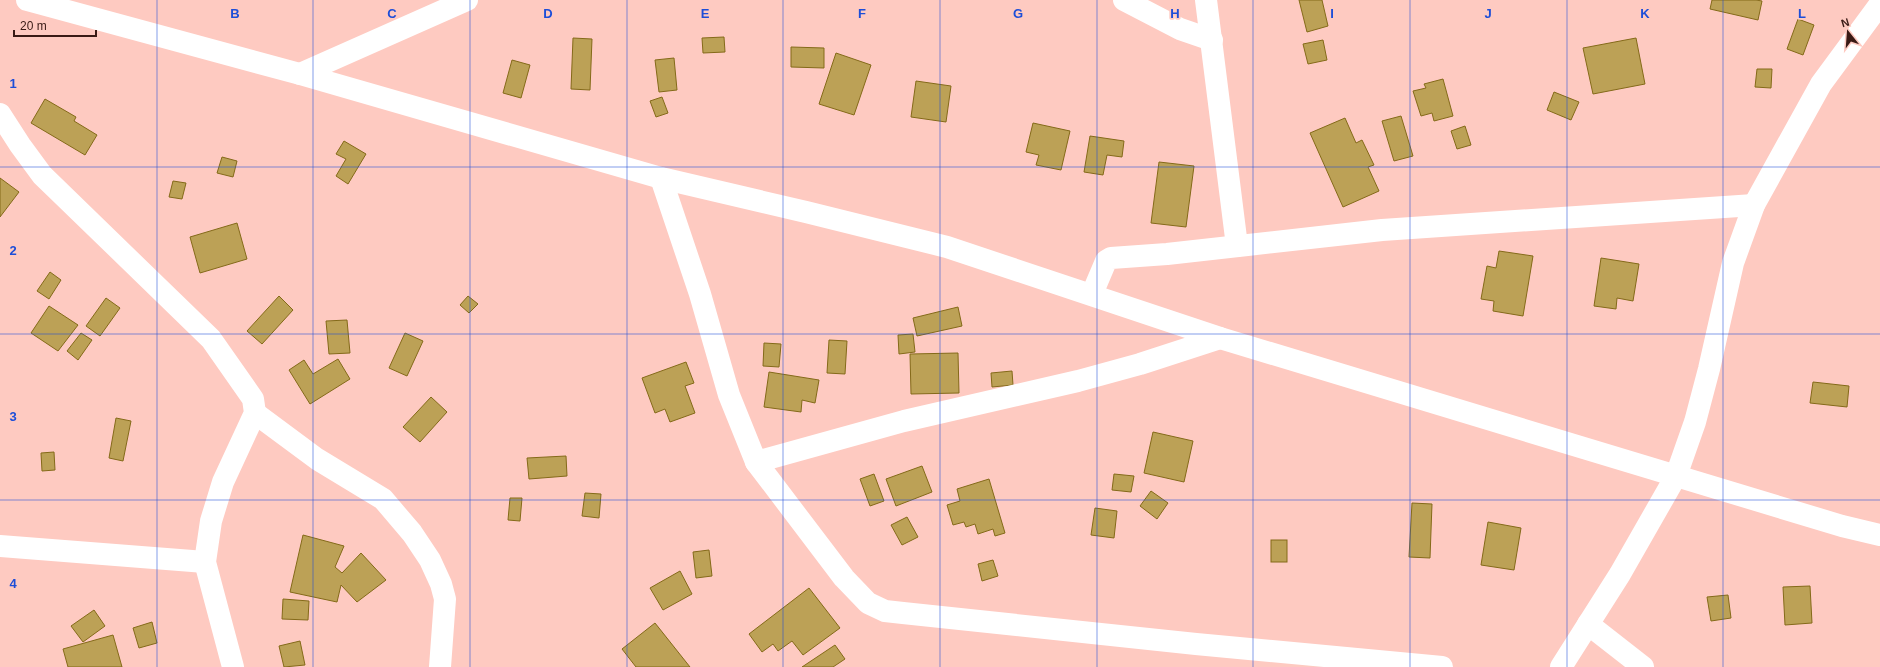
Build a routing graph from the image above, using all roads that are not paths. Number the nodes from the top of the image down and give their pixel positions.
1 (27, 0) edge
2 (468, 0) edge
3 (1124, 0) edge
4 (1206, 0) edge
5 (1880, 4) edge
6 (1212, 40) junction
7 (300, 74) junction
8 (0, 114) edge
9 (661, 178) junction
10 (1754, 205) junction
11 (1237, 246) junction
12 (1092, 294) junction
13 (1220, 338) junction
14 (255, 414) junction
15 (756, 462) junction
16 (1676, 476) junction
17 (1880, 536) edge
18 (0, 546) edge
19 (205, 562) junction
20 (1588, 624) junction
21 (233, 667) edge
22 (440, 667) edge
23 (1442, 667) edge
24 (1561, 667) edge
25 (1643, 667) edge

1 - 7 street
2 - 7 street
3 - 6 street
4 - 6 street
5 - 10 street
6 - 11 street
7 - 9 street
8 - 14 street
9 - 12 street
9 - 15 street
10 - 11 street
10 - 16 street
11 - 12 street
12 - 13 street
13 - 15 street
13 - 16 street
14 - 19 street
14 - 22 street
15 - 23 street
16 - 17 street
16 - 20 street
18 - 19 street
19 - 21 street
20 - 24 street
20 - 25 street

